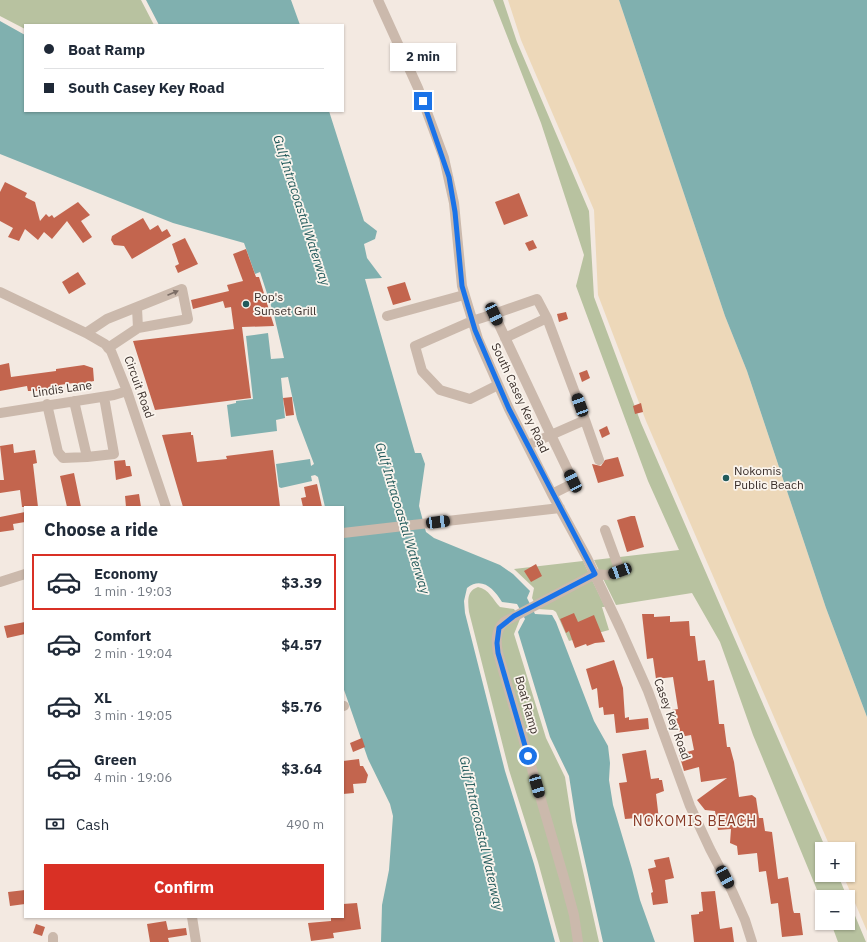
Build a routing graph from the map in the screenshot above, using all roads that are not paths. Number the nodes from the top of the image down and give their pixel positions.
1 (378, 0) edge
2 (0, 292) edge
3 (464, 295) junction
4 (137, 308) junction
5 (494, 314) junction
6 (387, 316) dead end
7 (547, 318) junction
8 (472, 321) junction
9 (138, 328) junction
10 (86, 333) junction
11 (505, 338) junction
12 (108, 348) junction
13 (498, 384) junction
14 (127, 391) junction
15 (104, 397) junction
16 (74, 401) junction
17 (47, 404) junction
18 (0, 413) edge
19 (585, 420) junction
20 (551, 435) junction
21 (528, 446) junction
22 (87, 457) junction
23 (599, 460) dead end
24 (552, 494) junction
25 (166, 506) edge
26 (560, 508) junction
27 (605, 530) dead end
28 (344, 533) edge
29 (24, 574) edge
30 (595, 574) junction
31 (0, 582) edge
32 (192, 918) edge
33 (196, 942) edge
34 (578, 942) edge
35 (752, 942) edge

1 - 3 street, South Casey Key Road
2 - 10 street, Circuit Road
3 - 6 street
3 - 8 street, South Casey Key Road
4 - 9 street
4 -> 9 street
4 - 10 street
5 - 7 street
5 - 8 street
5 - 11 street
7 - 11 street
7 - 19 street
8 - 13 street, South Casey Key Road
8 - 13 street
9 - 12 street
10 - 12 street, Circuit Road
11 - 20 street
12 - 14 street, Circuit Road
13 - 21 street, South Casey Key Road
14 - 15 street, Lindis Lane
14 - 25 street, Circuit Road
15 - 16 street, Lindis Lane
15 - 22 street
16 - 17 street, Lindis Lane
16 - 22 street
17 - 18 street, Lindis Lane
17 - 22 street
19 - 20 street
19 - 23 street
20 - 21 street
20 - 24 street
21 - 24 street, South Casey Key Road
24 - 26 street, South Casey Key Road
26 - 28 street
26 - 30 street, Casey Key Road
27 - 30 street
29 - 31 street
30 - 34 street, Boat Ramp
30 - 35 street, Casey Key Road
32 - 33 street

